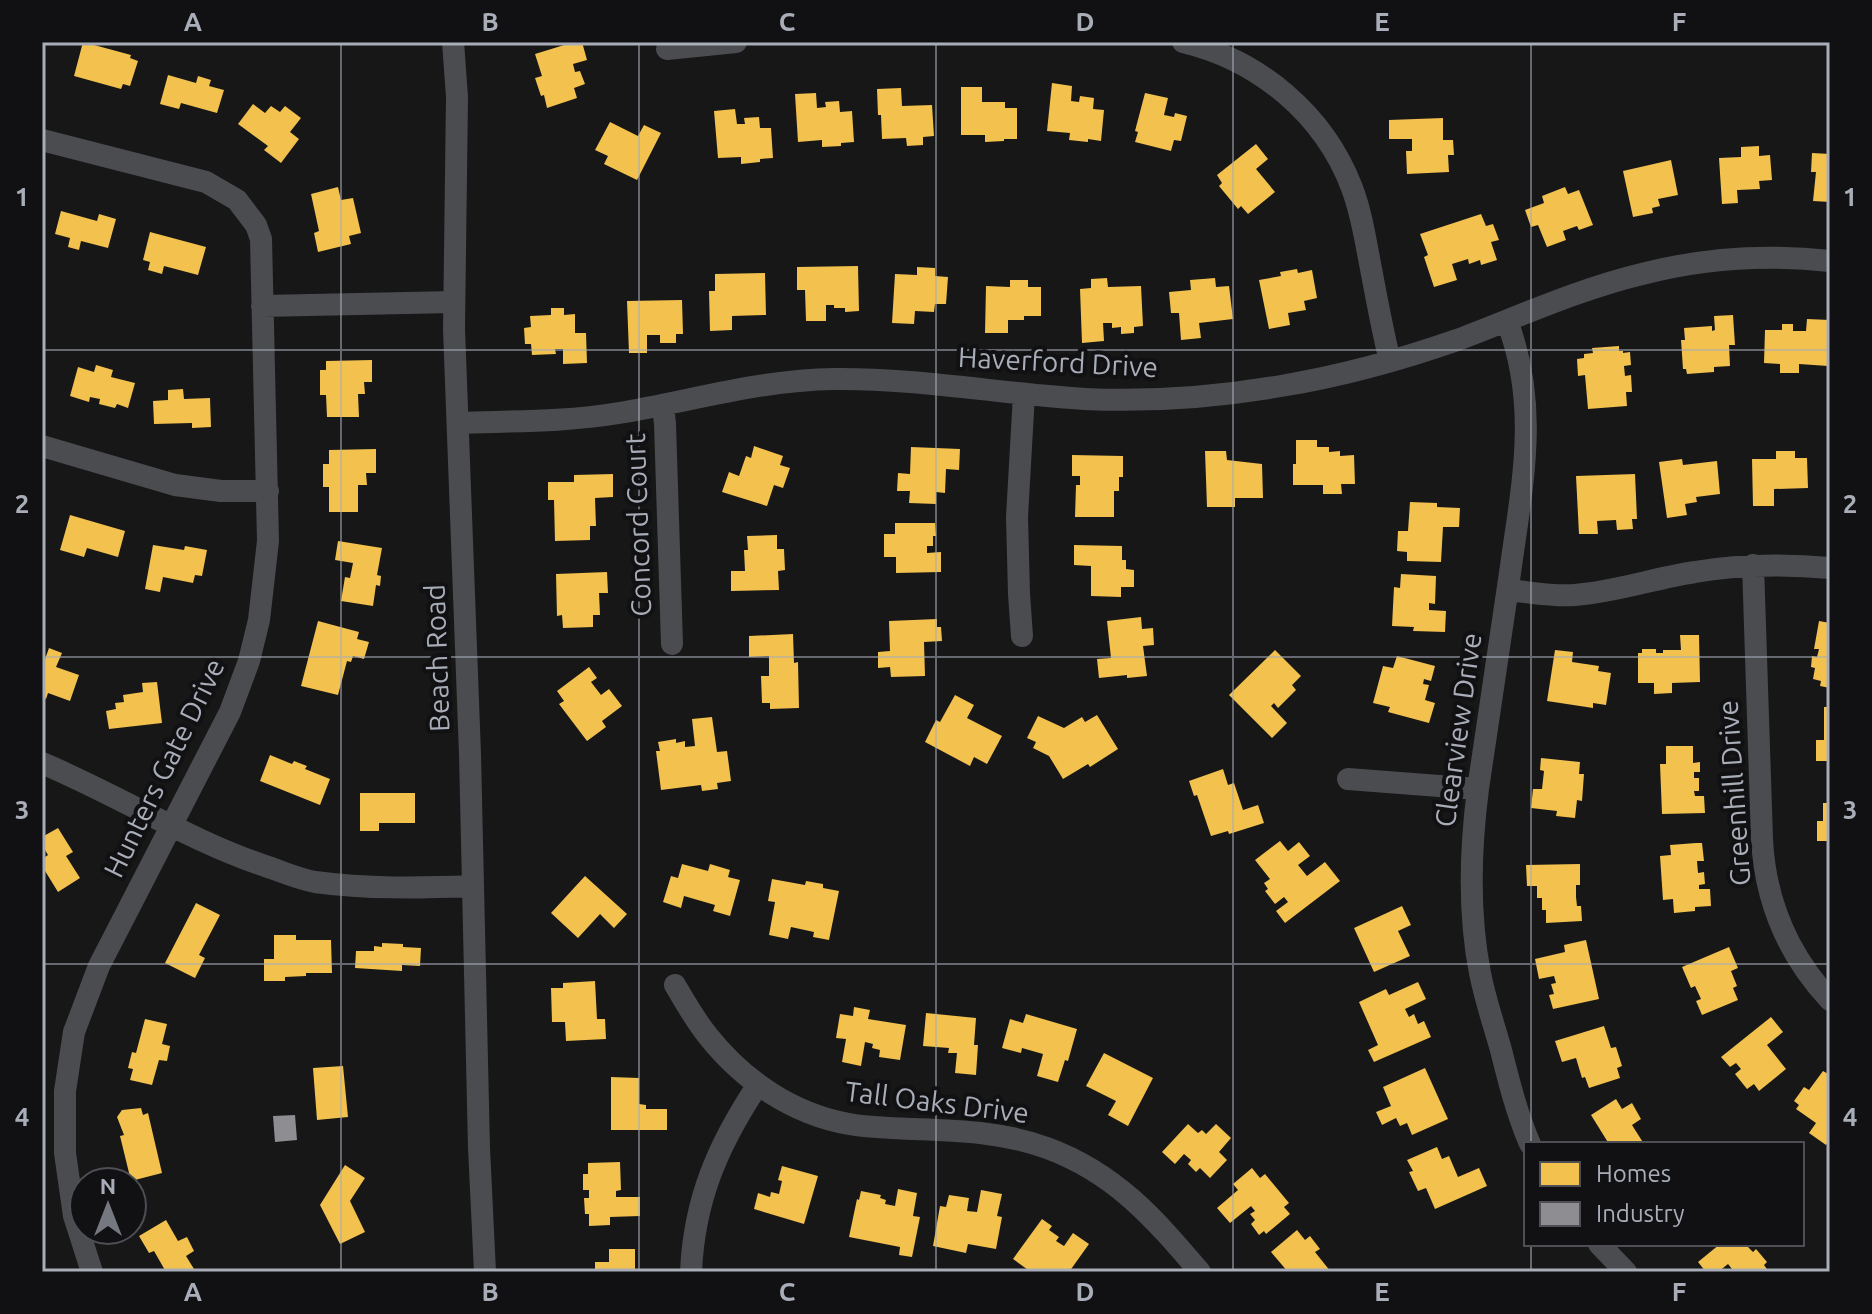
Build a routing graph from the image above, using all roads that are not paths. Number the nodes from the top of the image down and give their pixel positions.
1 (453, 42) edge
2 (736, 42) edge
3 (1183, 42) edge
4 (667, 49) dead end
5 (42, 140) edge
6 (1830, 261) edge
7 (454, 302) junction
8 (262, 306) junction
9 (1507, 321) junction
10 (1390, 361) junction
11 (1024, 394) junction
12 (663, 405) junction
13 (458, 423) junction
14 (42, 446) edge
15 (268, 491) junction
16 (1753, 565) junction
17 (1830, 568) edge
18 (1508, 590) junction
19 (1022, 636) dead end
20 (672, 644) dead end
21 (42, 763) edge
22 (1348, 779) dead end
23 (1478, 789) junction
24 (172, 825) junction
25 (473, 886) junction
26 (675, 985) dead end
27 (1830, 1000) edge
28 (757, 1086) junction
29 (1529, 1142) edge
30 (1601, 1246) edge
31 (92, 1272) edge
32 (485, 1272) edge
33 (691, 1272) edge
34 (1200, 1272) edge
35 (1626, 1272) edge

1 - 7 street, Beach Road
2 - 4 street
3 - 10 street
5 - 8 street, Hunters Gate Drive
6 - 9 street, Haverford Drive
7 - 8 street
7 - 13 street, Beach Road
8 - 15 street, Hunters Gate Drive
9 - 10 street, Haverford Drive
9 - 18 street, Clearview Drive
10 - 11 street, Haverford Drive
11 - 12 street, Haverford Drive
11 - 19 street
12 - 13 street, Haverford Drive
12 - 20 street, Concord Court
13 - 25 street, Beach Road
14 - 15 street
15 - 24 street, Hunters Gate Drive
16 - 17 street
16 - 18 street
16 - 27 street, Greenhill Drive
18 - 23 street, Clearview Drive
21 - 24 street
22 - 23 street
23 - 29 street, Clearview Drive
24 - 25 street
24 - 31 street, Hunters Gate Drive
25 - 32 street, Beach Road
26 - 28 street, Tall Oaks Drive
28 - 33 street
28 - 34 street, Tall Oaks Drive
30 - 35 street

